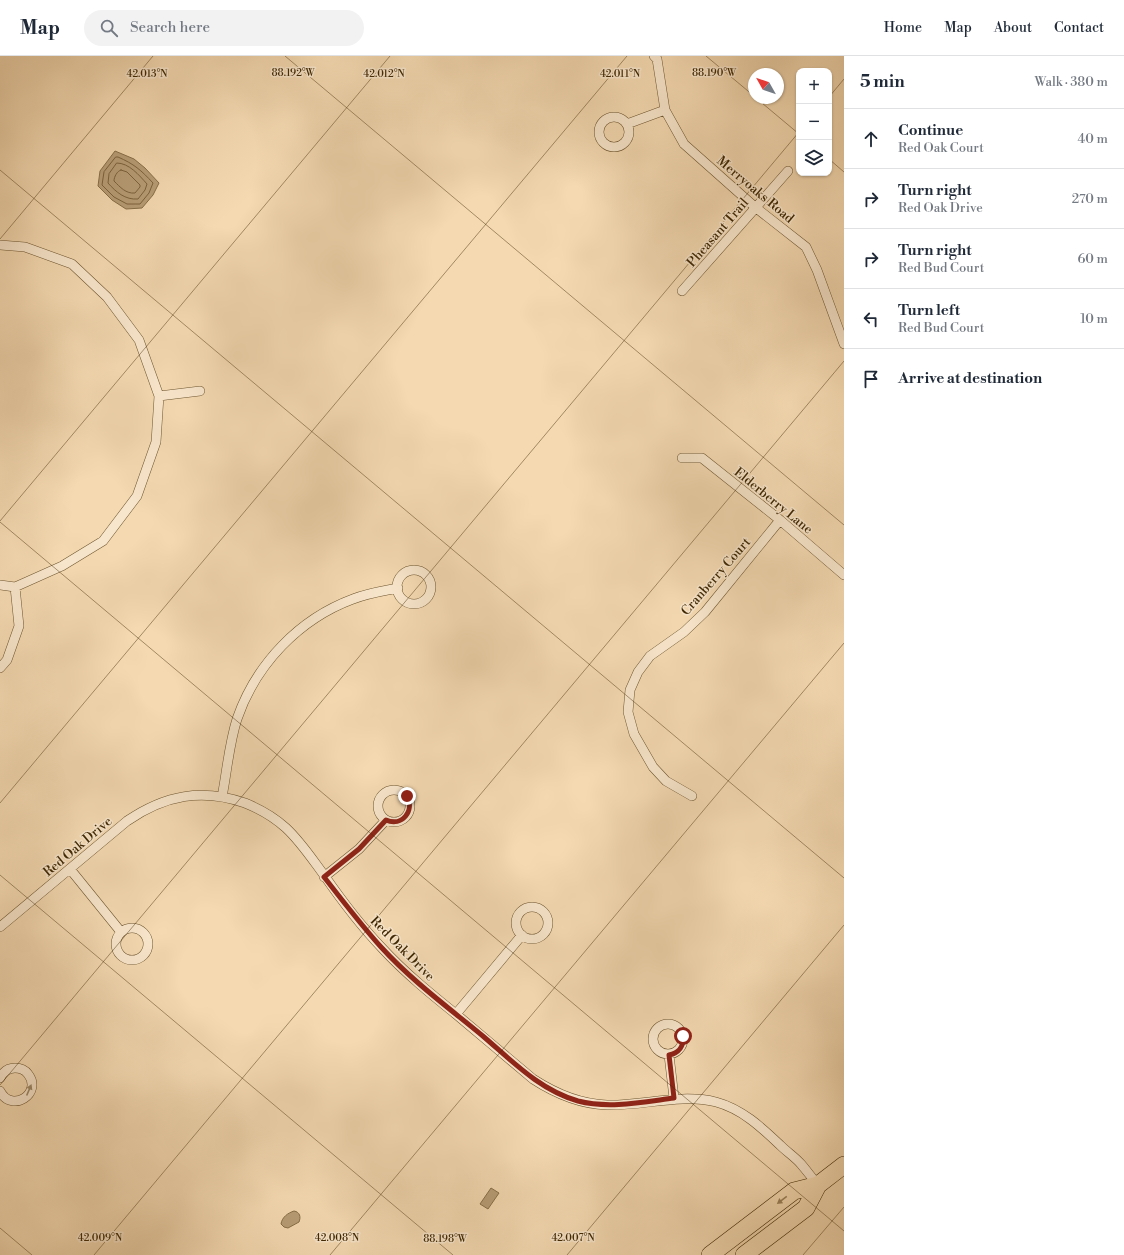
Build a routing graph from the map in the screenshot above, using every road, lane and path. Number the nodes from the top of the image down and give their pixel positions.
1 (654, 56) edge
2 (665, 110) junction
3 (627, 124) dead end
4 (788, 171) dead end
5 (756, 207) junction
6 (0, 244) edge
7 (682, 291) dead end
8 (844, 344) edge
9 (200, 390) dead end
10 (159, 396) junction
11 (682, 458) dead end
12 (780, 520) junction
13 (844, 575) edge
14 (0, 585) edge
15 (15, 586) junction
16 (398, 588) dead end
17 (0, 668) edge
18 (222, 796) junction
19 (692, 796) dead end
20 (386, 820) dead end
21 (70, 869) junction
22 (324, 877) junction
23 (0, 927) edge
24 (121, 932) dead end
25 (522, 935) dead end
26 (456, 1014) junction
27 (669, 1055) dead end
28 (2, 1072) edge
29 (0, 1091) edge
30 (674, 1098) junction
31 (844, 1165) edge
32 (818, 1185) junction
33 (710, 1255) edge
34 (744, 1255) edge

1 - 2 street, Merryoaks Road
2 - 3 street
2 - 5 street, Merryoaks Road
4 - 5 street, Pheasant Trail
5 - 7 street, Pheasant Trail
5 - 8 street, Merryoaks Road
6 - 10 street
9 - 10 street
10 - 15 street
11 - 12 street, Elderberry Lane
12 - 13 street, Elderberry Lane
12 - 19 street, Cranberry Court
14 - 15 street
15 - 17 street
16 - 18 street
18 - 21 street, Red Oak Drive
18 - 22 street, Red Oak Drive
20 - 22 street
21 - 23 street, Red Oak Drive
21 - 24 street
22 - 26 street, Red Oak Drive
25 - 26 street
26 - 30 street, Red Oak Drive
27 - 30 street
29 -> 28 street
30 - 32 street, Red Oak Drive
31 - 32 highway
32 -> 33 highway
32 - 34 highway

